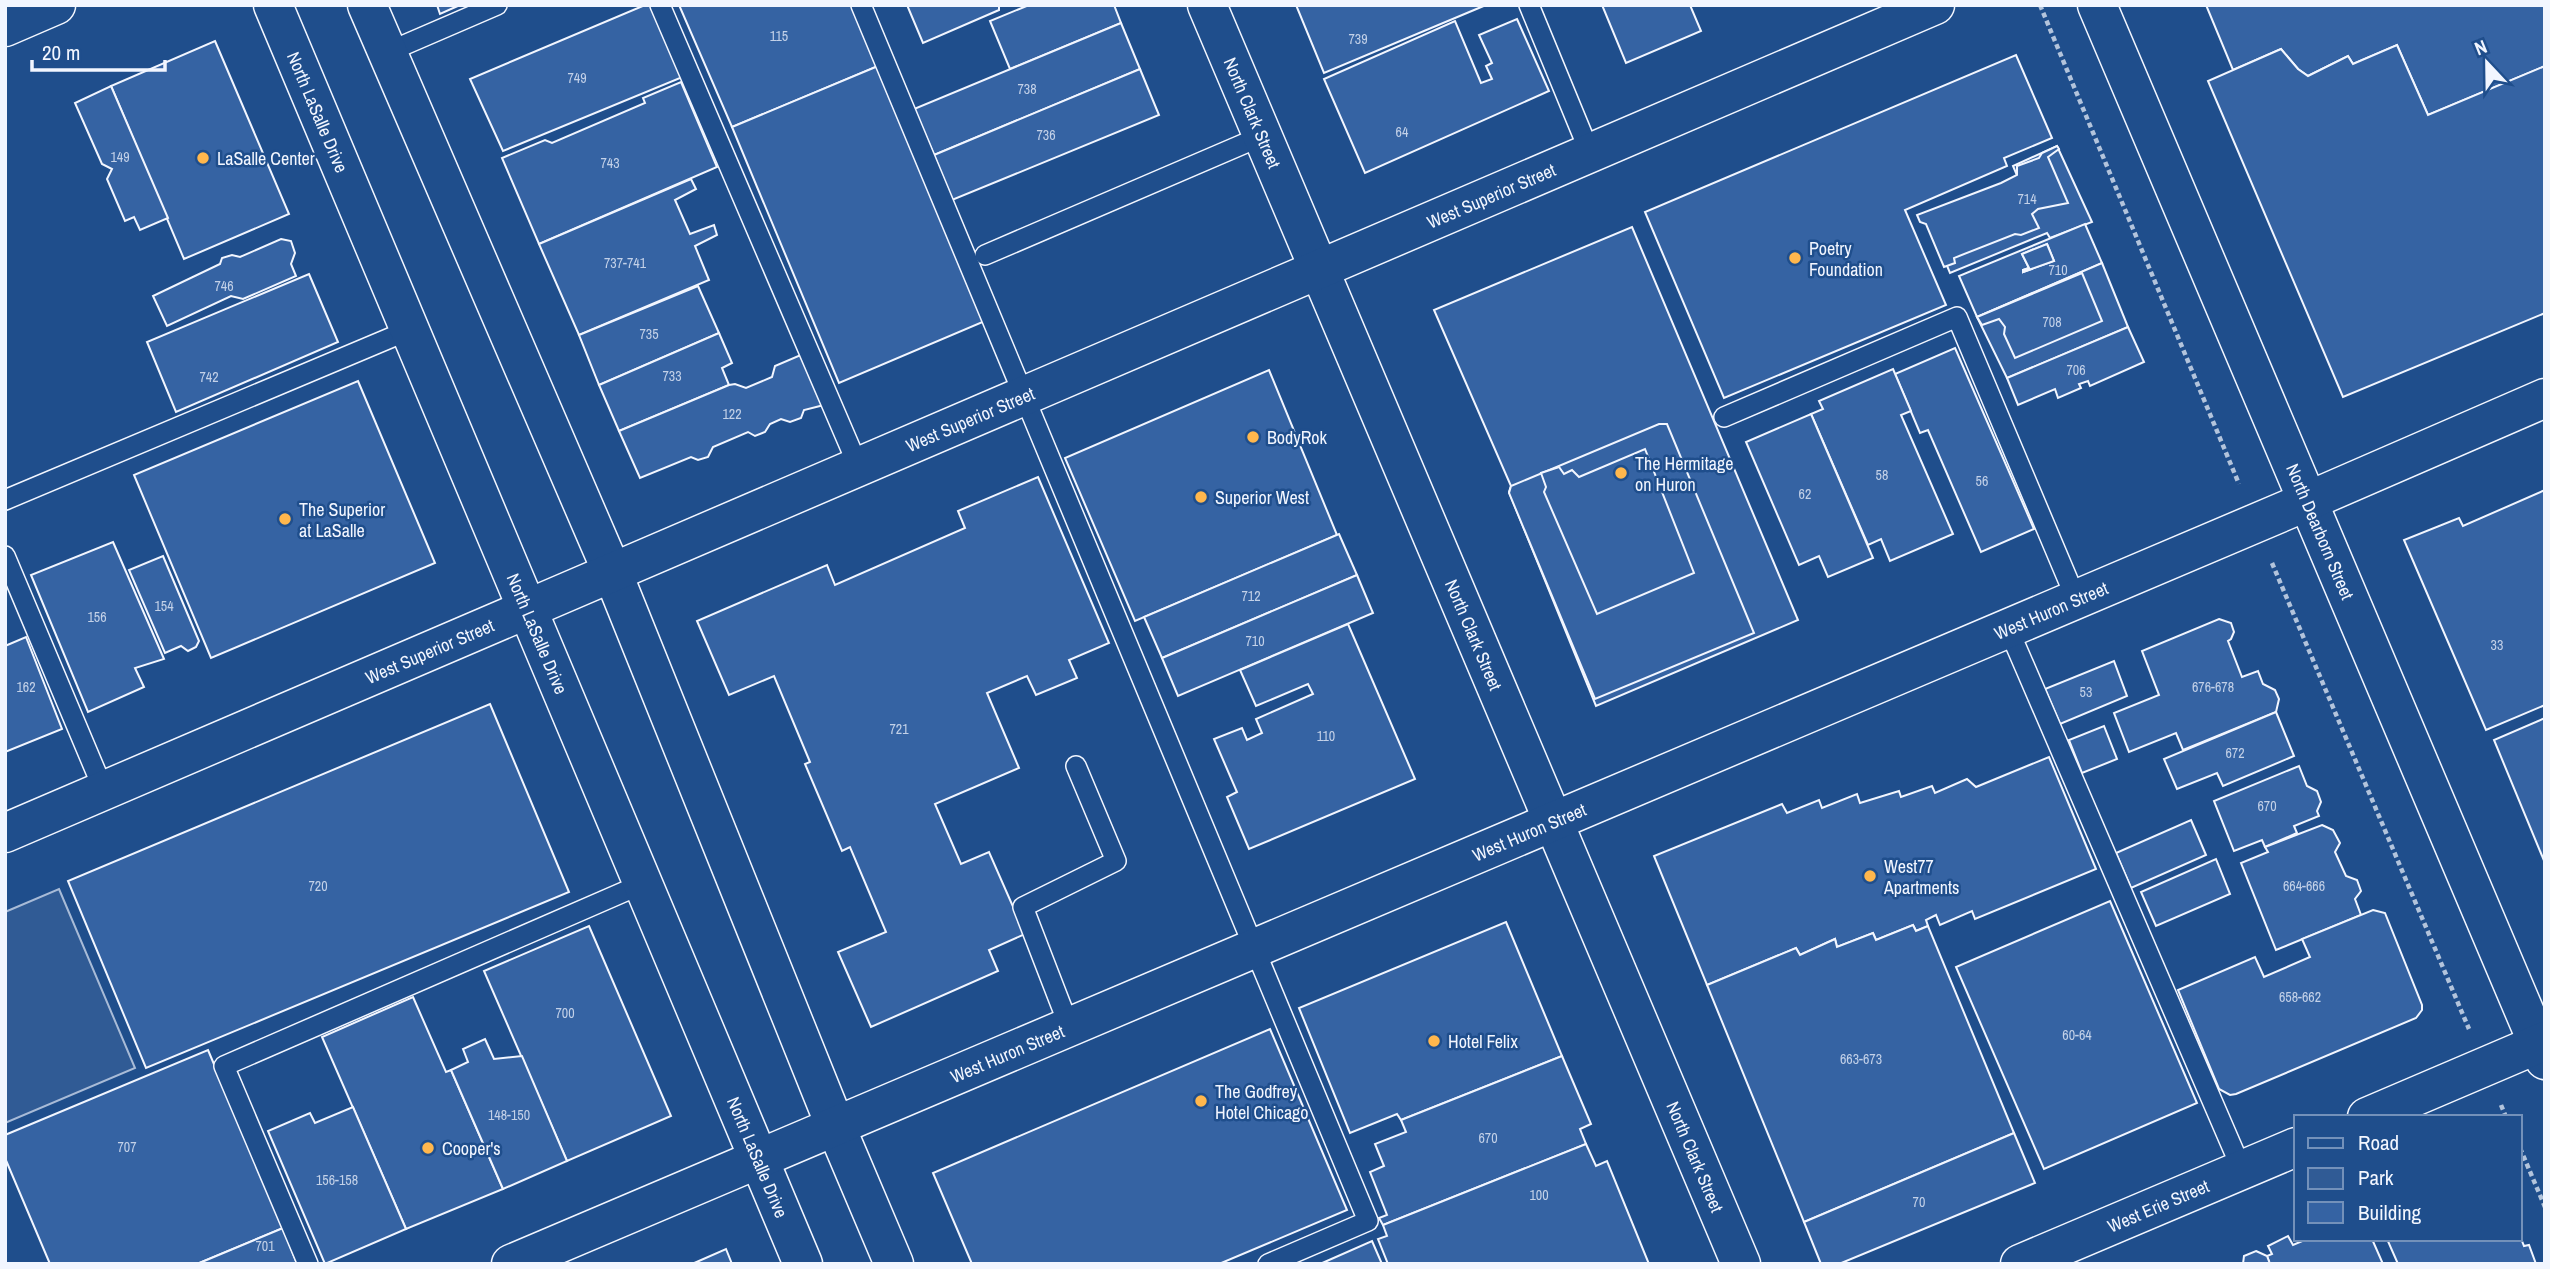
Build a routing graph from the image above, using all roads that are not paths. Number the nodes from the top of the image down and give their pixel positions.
1 (56, 5) edge
2 (272, 5) edge
3 (368, 5) edge
4 (497, 5) edge
5 (660, 5) edge
6 (861, 5) edge
7 (1207, 5) edge
8 (1528, 5) edge
9 (1935, 5) edge
10 (2097, 5) edge
11 (5, 27) edge
12 (388, 52) junction
13 (1262, 136) junction
14 (1590, 153) junction
15 (985, 254) dead end
16 (1320, 270) junction
17 (408, 330) junction
18 (1024, 397) junction
19 (2545, 398) edge
20 (1724, 417) dead end
21 (859, 468) junction
22 (5, 500) edge
23 (2308, 501) junction
24 (5, 556) edge
25 (613, 574) junction
26 (2076, 598) junction
27 (526, 611) junction
28 (2008, 628) junction
29 (1076, 766) dead end
30 (104, 791) junction
31 (1553, 821) junction
32 (5, 833) edge
33 (642, 884) junction
34 (1254, 948) junction
35 (1069, 1026) junction
36 (2543, 1048) edge
37 (2372, 1115) edge
38 (835, 1125) junction
39 (2294, 1148) edge
40 (759, 1158) junction
41 (2242, 1170) junction
42 (2075, 1253) edge
43 (307, 1264) edge
44 (511, 1264) edge
45 (803, 1264) edge
46 (894, 1264) edge
47 (1268, 1264) edge
48 (1741, 1264) edge
49 (2020, 1264) edge

1 - 11 main road
2 - 17 main road, North LaSalle Drive
3 - 12 main road
4 - 12 lane
5 - 21 lane
6 - 18 lane
7 - 13 main road, North Clark Street
8 - 14 lane
9 - 14 main road, West Superior Street
10 - 23 main road, North Dearborn Street
12 - 25 main road
13 - 15 lane
13 - 16 main road, North Clark Street
14 - 16 main road, West Superior Street
16 - 18 main road, West Superior Street
16 - 31 main road, North Clark Street
17 - 22 lane
17 - 27 main road, North LaSalle Drive
18 - 21 main road, West Superior Street
18 - 34 lane
19 - 23 main road, West Huron Street
20 - 26 lane
21 - 25 main road, West Superior Street
23 - 26 main road, West Huron Street
23 - 36 main road, North Dearborn Street
24 - 30 lane
25 - 27 main road, West Superior Street
25 - 38 main road
26 - 28 main road, West Huron Street
27 - 30 main road, West Superior Street
27 - 33 main road, North LaSalle Drive
28 - 31 main road, West Huron Street
28 - 41 lane
29 - 35 lane
30 - 32 main road, West Superior Street
31 - 34 main road, West Huron Street
31 - 48 main road, North Clark Street
33 - 40 main road, North LaSalle Drive
33 - 43 lane
34 - 35 main road, West Huron Street
34 - 47 lane
35 - 38 main road, West Huron Street
36 - 37 main road
38 - 40 main road, West Huron Street
38 - 46 main road
39 - 41 main road, West Erie Street
40 - 44 main road, West Huron Street
40 - 45 main road, North LaSalle Drive
41 - 42 main road, West Erie Street
42 - 49 main road, West Erie Street

